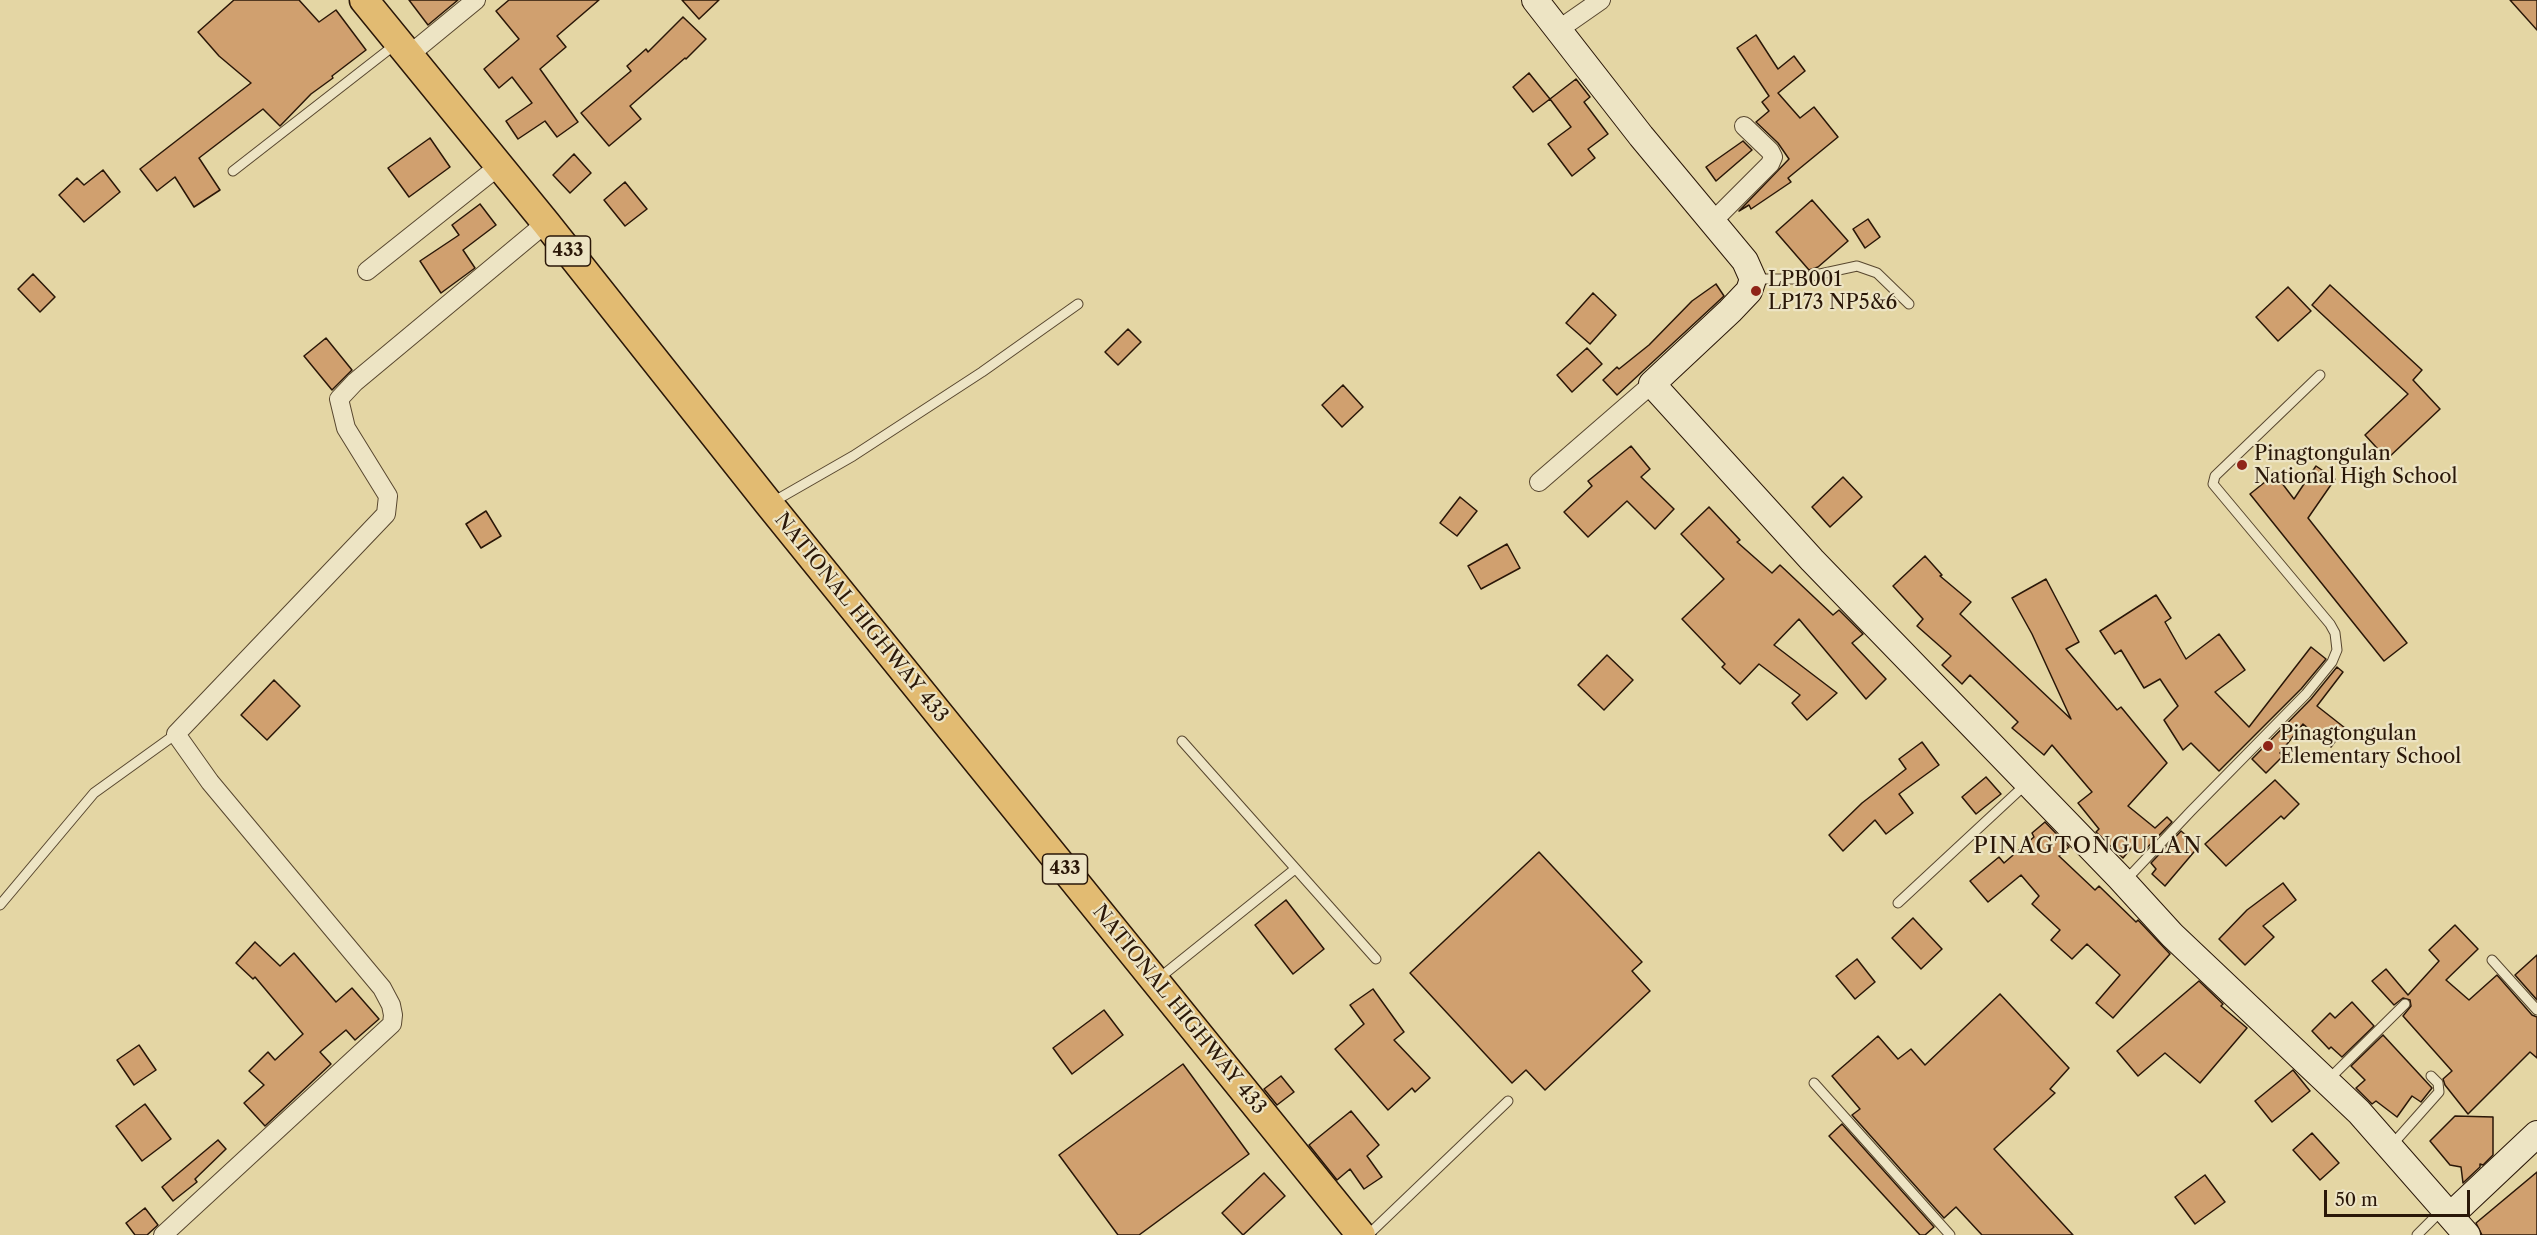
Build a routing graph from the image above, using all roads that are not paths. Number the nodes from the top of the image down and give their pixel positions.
1 (364, 0) edge
2 (476, 0) edge
3 (1536, 0) edge
4 (1601, 0) edge
5 (1558, 30) junction
6 (403, 49) junction
7 (1744, 126) dead end
8 (499, 165) junction
9 (233, 171) dead end
10 (1713, 222) junction
11 (546, 223) junction
12 (368, 271) dead end
13 (1753, 279) junction
14 (1078, 304) dead end
15 (1909, 304) dead end
16 (2320, 375) dead end
17 (1652, 384) junction
18 (1539, 482) dead end
19 (769, 504) junction
20 (176, 734) junction
21 (1182, 741) dead end
22 (2027, 783) junction
23 (1295, 869) junction
24 (2124, 882) junction
25 (1898, 903) dead end
26 (0, 905) edge
27 (1376, 959) dead end
28 (2492, 960) dead end
29 (1156, 981) junction
30 (2405, 1004) dead end
31 (2537, 1010) edge
32 (2432, 1076) dead end
33 (2328, 1080) junction
34 (1814, 1083) dead end
35 (1508, 1101) dead end
36 (2537, 1134) edge
37 (2391, 1146) junction
38 (2447, 1211) junction
39 (163, 1235) edge
40 (1361, 1235) edge
41 (1368, 1235) edge
42 (1950, 1235) edge
43 (2417, 1235) edge
44 (2467, 1235) edge

1 - 6 main road, NATIONAL HIGHWAY 433 / 433
2 - 6 street
3 - 5 street
4 - 5 street
5 - 10 street
6 - 8 main road, NATIONAL HIGHWAY 433 / 433
6 - 9 lane
7 - 10 street
8 - 11 main road, NATIONAL HIGHWAY 433 / 433
8 - 12 street
10 - 13 street
11 - 19 main road, NATIONAL HIGHWAY 433 / 433
11 - 20 street
13 - 15 lane
13 - 17 street
14 - 19 lane
16 - 24 lane
17 - 18 street
17 - 22 street
19 - 29 main road, NATIONAL HIGHWAY 433 / 433
20 - 26 lane
20 - 39 street
21 - 23 lane
22 - 24 street
22 - 25 lane
23 - 27 lane
23 - 29 lane
24 - 33 street
28 - 31 lane
29 - 40 main road, NATIONAL HIGHWAY 433 / 433
30 - 33 lane
32 - 37 lane
33 - 37 street
34 - 42 lane
35 - 41 lane
36 - 38 street
37 - 38 street
38 - 43 lane
38 - 44 street

